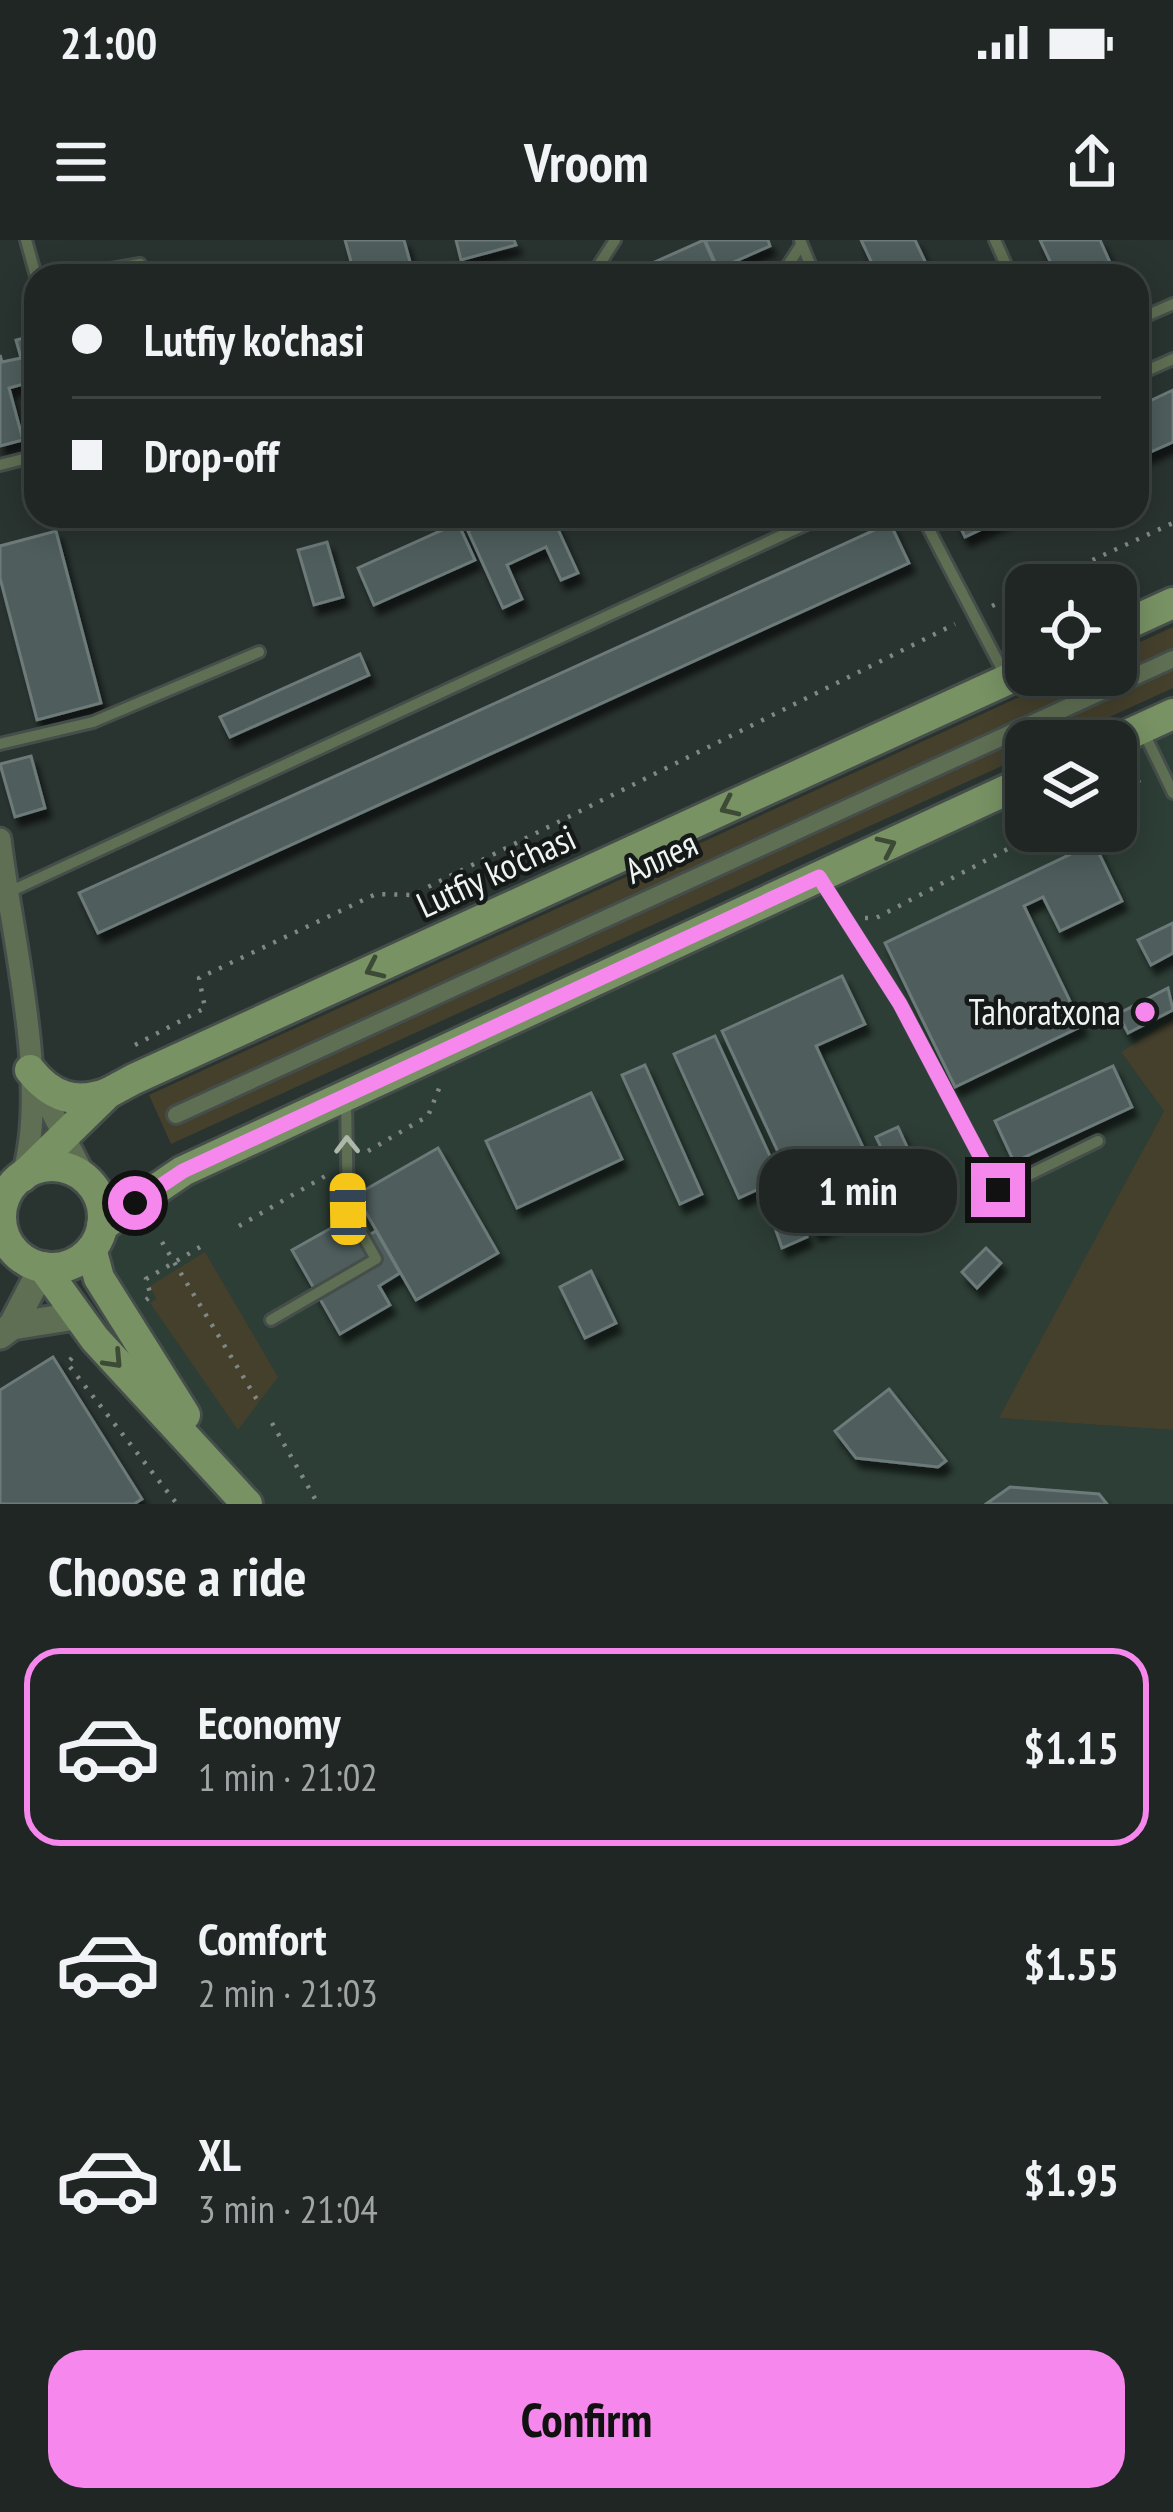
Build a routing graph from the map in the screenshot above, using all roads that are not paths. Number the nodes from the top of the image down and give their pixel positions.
1 (798, 528) edge
2 (928, 528) edge
3 (1173, 603) edge
4 (1137, 619) edge
5 (259, 652) dead end
6 (1005, 658) edge
7 (1173, 659) edge
8 (1005, 681) edge
9 (1173, 714) edge
10 (1137, 730) edge
11 (0, 744) edge
12 (1137, 748) edge
13 (1005, 792) edge
14 (1173, 793) edge
15 (0, 839) edge
16 (819, 877) junction
17 (3, 894) edge
18 (30, 1070) junction
19 (108, 1093) junction
20 (346, 1096) junction
21 (176, 1115) dead end
22 (64, 1135) junction
23 (1098, 1141) dead end
24 (22, 1177) junction
25 (86, 1180) junction
26 (97, 1239) junction
27 (43, 1267) junction
28 (75, 1316) junction
29 (271, 1320) dead end
30 (6, 1331) edge
31 (224, 1476) junction
32 (247, 1504) edge

1 - 17 lane
2 - 6 lane
3 - 4 main road
5 - 11 lane
7 - 21 street, Аллея
8 -> 19 main road, Lutfiy ko'chasi
9 - 10 main road
12 - 14 lane
16 -> 13 main road
15 - 17 street
16 - 20 main road
16 - 23 lane
17 - 18 street
18 - 19 main road
18 - 22 street
18 - 24 street
19 - 22 main road, Lutfiy ko'chasi
20 - 26 main road
29 -> 20 lane
22 - 24 main road, Lutfiy ko'chasi
22 - 25 street
24 - 25 main road
24 - 27 main road
25 - 26 main road
26 - 27 main road
26 - 31 main road
27 - 28 main road
27 - 30 street
28 - 30 street
28 -> 31 main road
31 - 32 main road

